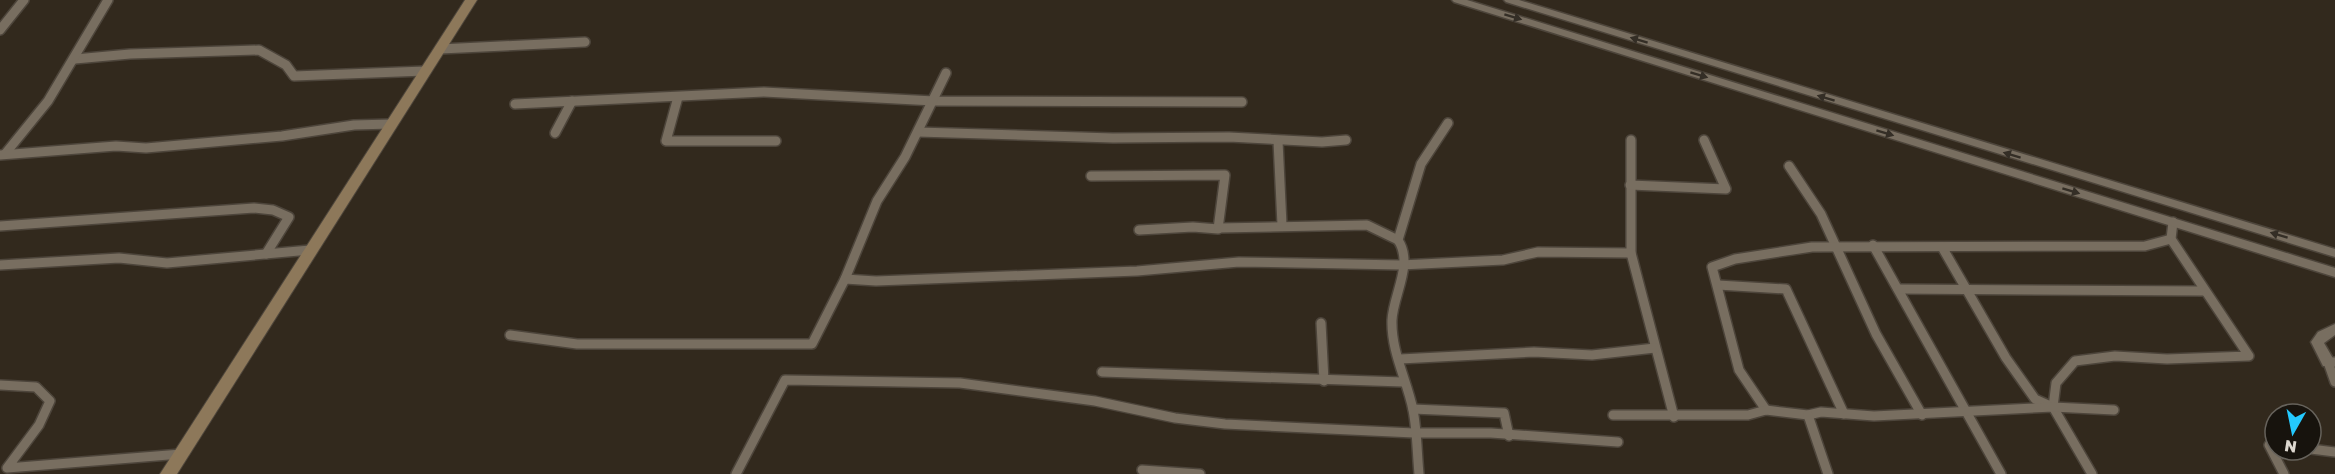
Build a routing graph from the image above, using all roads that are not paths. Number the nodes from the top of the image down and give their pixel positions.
1 (24, 0) edge
2 (108, 0) edge
3 (471, 0) edge
4 (1457, 0) edge
5 (1509, 0) edge
6 (0, 30) edge
7 (585, 42) dead end
8 (440, 49) junction
9 (75, 59) junction
10 (425, 71) junction
11 (946, 73) dead end
12 (678, 97) junction
13 (934, 100) junction
14 (572, 101) junction
15 (1242, 102) dead end
16 (515, 104) dead end
17 (1448, 123) dead end
18 (391, 124) junction
19 (918, 132) junction
20 (555, 133) dead end
21 (1346, 140) dead end
22 (1631, 140) dead end
23 (1704, 140) dead end
24 (776, 141) dead end
25 (1278, 141) junction
26 (2, 154) edge
27 (1789, 166) dead end
28 (1091, 176) dead end
29 (1630, 184) junction
30 (2114, 185) junction
31 (2111, 203) junction
32 (2173, 222) junction
33 (1282, 225) junction
34 (0, 226) edge
35 (1219, 228) junction
36 (1139, 230) dead end
37 (2171, 239) junction
38 (1398, 240) junction
39 (1873, 245) junction
40 (1838, 247) junction
41 (1942, 247) junction
42 (310, 250) junction
43 (1631, 253) junction
44 (2335, 253) edge
45 (266, 254) junction
46 (0, 265) edge
47 (1401, 265) junction
48 (2335, 273) edge
49 (845, 279) junction
50 (1718, 285) junction
51 (1968, 288) junction
52 (1898, 289) junction
53 (2204, 291) junction
54 (1321, 323) dead end
55 (2335, 329) edge
56 (510, 335) dead end
57 (1655, 348) junction
58 (1400, 359) junction
59 (2332, 362) edge
60 (1102, 372) dead end
61 (1324, 381) junction
62 (1403, 382) junction
63 (2335, 382) edge
64 (0, 385) edge
65 (2053, 407) junction
66 (1413, 409) junction
67 (1766, 410) junction
68 (2114, 410) dead end
69 (1968, 412) junction
70 (1844, 414) junction
71 (1613, 415) dead end
72 (1808, 415) junction
73 (1922, 415) junction
74 (1674, 417) junction
75 (1414, 433) junction
76 (1509, 436) junction
77 (1618, 442) dead end
78 (181, 454) junction
79 (3, 468) edge
80 (1142, 470) dead end
81 (168, 474) edge
82 (736, 474) edge
83 (1200, 474) edge
84 (1419, 474) edge
85 (1828, 474) edge
86 (2001, 474) edge
87 (2092, 474) edge

1 - 6 street
2 - 9 street
3 - 8 main road
4 -> 31 street
30 -> 5 street
7 - 8 street
8 - 10 main road
9 - 10 street
9 - 26 street
10 - 18 main road
11 - 13 street
12 - 13 street
12 - 14 street
12 - 24 street
13 - 15 street
13 - 19 street
14 - 16 street
14 - 20 street
17 - 38 street
18 - 26 street
18 - 42 main road
19 - 25 street
19 - 49 street
21 - 25 street
22 - 29 street
23 - 29 street
25 - 33 street
27 - 40 street
28 - 35 street
29 - 43 street
30 - 31 street
44 -> 30 street
31 - 32 street
32 - 37 street
32 - 48 street
33 - 35 street
33 - 38 street
34 - 45 street
35 - 36 street
37 - 41 street
37 - 53 street
38 - 47 street
39 - 40 street
39 - 41 street
39 - 52 street
40 - 50 street
40 - 73 street
41 - 51 street
42 - 45 street
42 - 78 main road
43 - 47 street
43 - 57 street
45 - 46 street
47 - 49 street
47 - 58 street
49 - 56 street
50 - 67 street
50 - 70 street
51 - 52 street
51 - 53 street
51 - 65 street
52 - 69 street
53 - 65 street
54 - 61 street
55 - 59 street
57 - 58 street
57 - 74 street
58 - 62 street
59 - 63 street
60 - 61 street
61 - 62 street
62 - 66 street
64 - 79 street
65 - 68 street
65 - 69 street
65 - 87 street
66 - 75 street
66 - 76 street
67 - 72 street
67 - 74 street
69 - 73 street
69 - 86 street
70 - 72 street
70 - 73 street
71 - 74 street
72 - 85 street
75 - 76 street
75 - 82 street
75 - 84 street
76 - 77 street
78 - 79 street
78 - 81 main road
80 - 83 street

